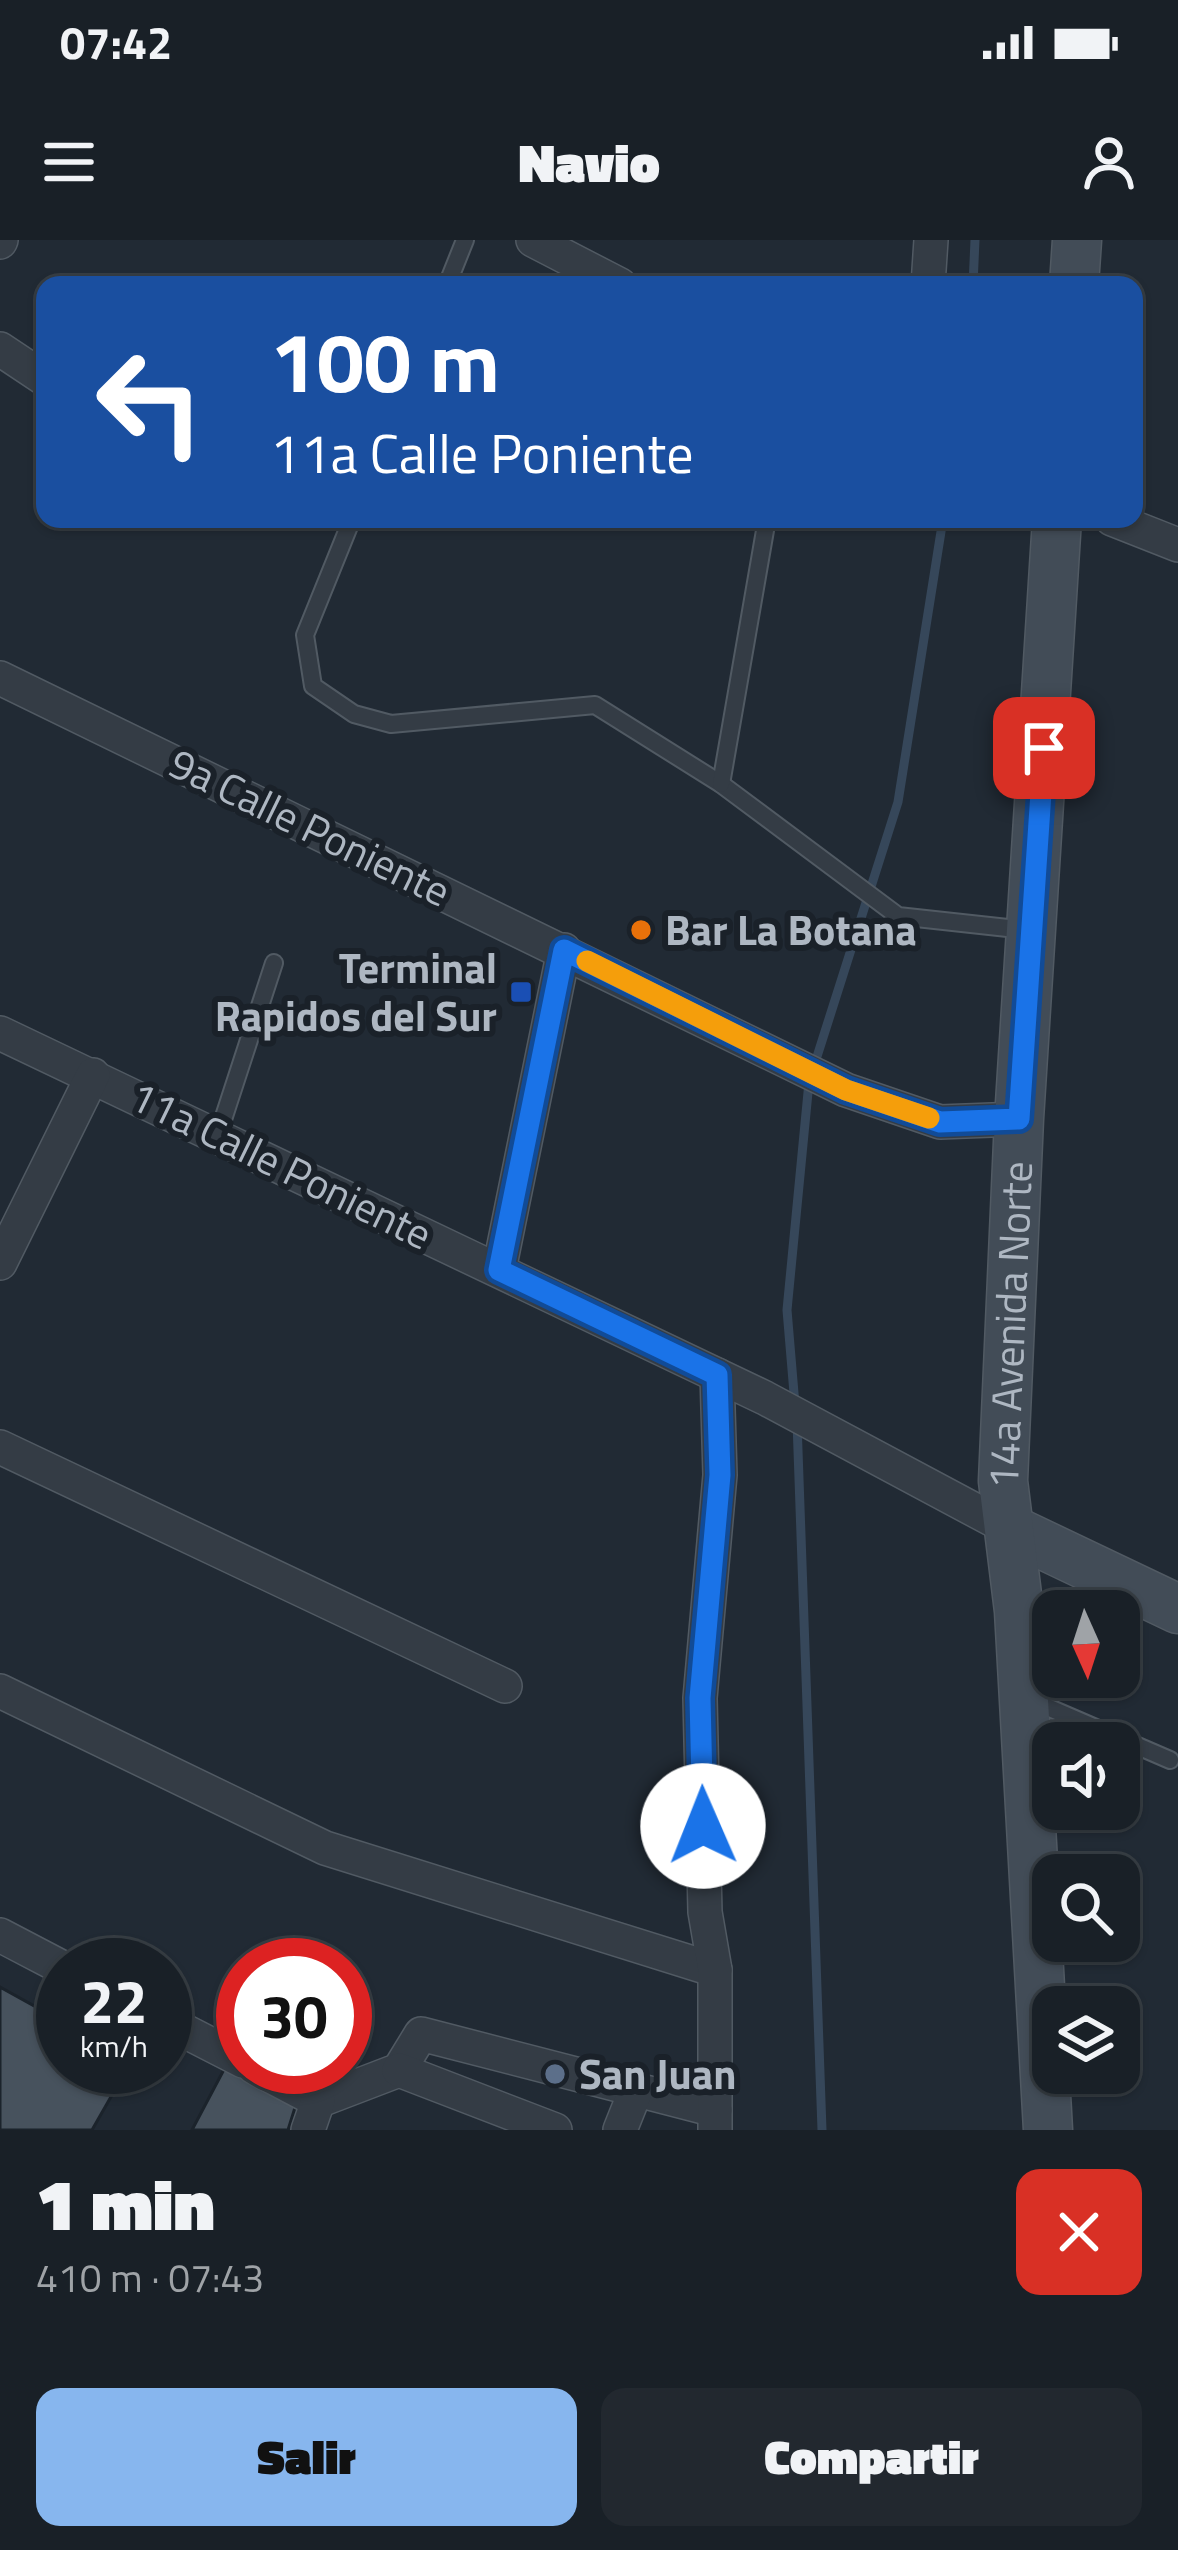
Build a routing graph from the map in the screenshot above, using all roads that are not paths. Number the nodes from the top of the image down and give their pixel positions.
1 (465, 240) edge
2 (533, 240) edge
3 (931, 240) edge
4 (1077, 240) edge
5 (451, 276) edge
6 (603, 276) edge
7 (929, 276) edge
8 (1075, 276) edge
9 (0, 349) edge
10 (36, 373) edge
11 (348, 528) edge
12 (765, 528) edge
13 (1056, 528) edge
14 (1135, 528) edge
15 (1178, 545) edge
16 (0, 678) edge
17 (722, 784) junction
18 (1033, 931) junction
19 (564, 950) junction
20 (274, 963) dead end
21 (0, 1034) edge
22 (93, 1075) junction
23 (1019, 1119) junction
24 (218, 1135) junction
25 (0, 1263) edge
26 (499, 1270) junction
27 (717, 1375) junction
28 (0, 1447) edge
29 (1010, 1529) junction
30 (1095, 1571) junction
31 (1178, 1609) edge
32 (1019, 1611) junction
33 (505, 1686) dead end
34 (0, 1691) edge
35 (1024, 1697) junction
36 (1170, 1760) dead end
37 (0, 1935) edge
38 (36, 1954) edge
39 (715, 1970) junction
40 (399, 2070) junction
41 (636, 2090) junction
42 (287, 2094) edge
43 (313, 2116) edge
44 (715, 2120) edge
45 (555, 2130) edge
46 (620, 2130) edge
47 (1048, 2130) edge

1 - 5 lane
2 - 6 street
3 - 7 street
4 - 8 main road
9 - 10 street
11 - 17 lane
12 - 17 lane
13 - 18 main road, 14a Avenida Norte
14 - 15 street
16 - 19 street, 9a Calle Poniente
17 - 18 lane
18 - 23 main road, 14a Avenida Norte
19 - 23 street, 9a Calle Poniente
19 - 26 street
20 - 24 lane
21 - 22 street, 11a Calle Poniente
22 - 24 street, 11a Calle Poniente
22 - 25 street
23 - 29 main road, 14a Avenida Norte
24 - 26 street, 11a Calle Poniente
26 - 27 street, 11a Calle Poniente
27 - 29 street, 11a Calle Poniente
27 - 39 street
28 - 33 street
29 - 30 main road
29 - 32 main road, 14a Avenida Norte
30 - 31 main road
30 - 32 main road
32 - 35 main road, 14a Avenida Norte
34 - 39 street
35 - 36 lane
35 - 47 main road, 14a Avenida Norte
37 - 38 street
39 - 44 street
40 - 41 street
40 - 43 street
40 - 45 street
41 - 44 street
41 - 46 street
42 - 43 street

